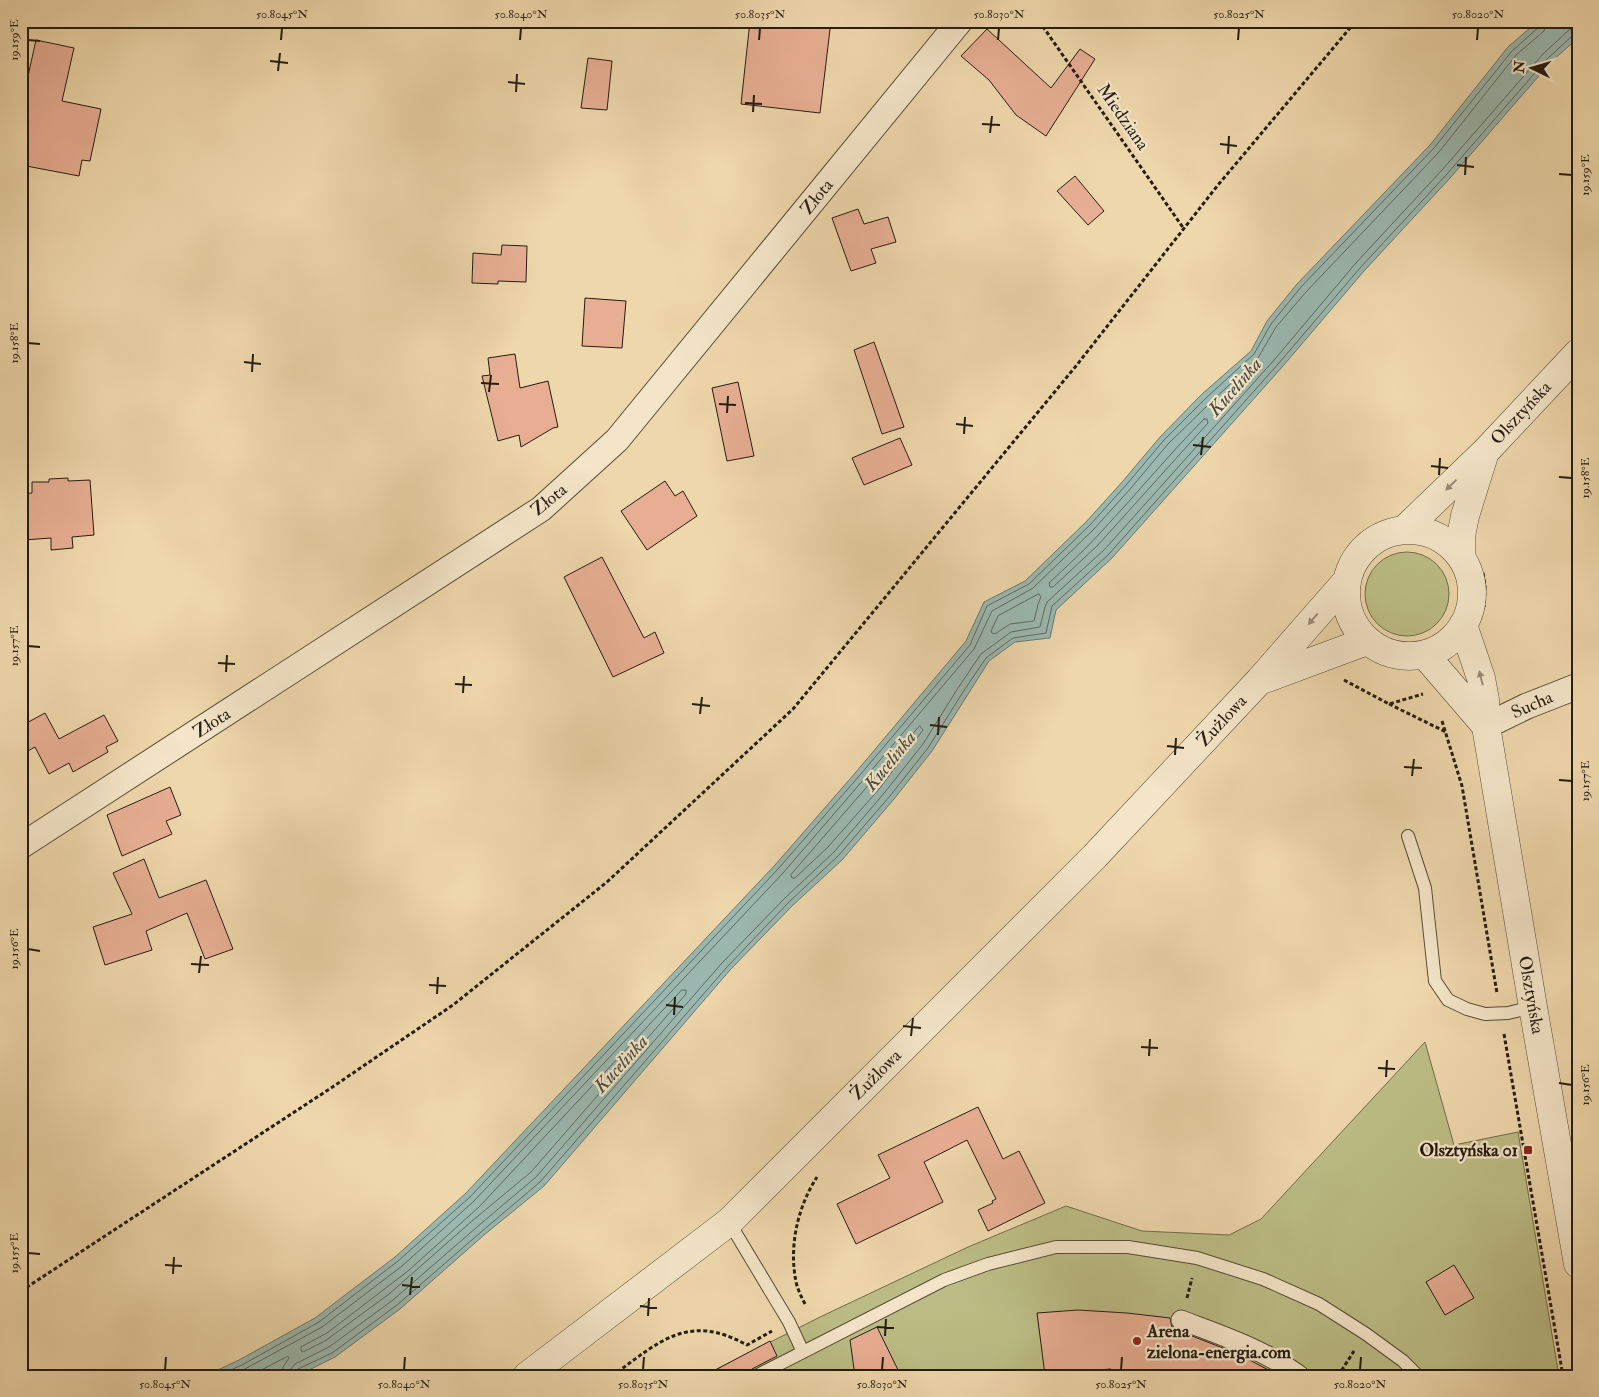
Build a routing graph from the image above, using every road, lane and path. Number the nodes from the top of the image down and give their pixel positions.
1 (960, 21) edge
2 (1039, 21) edge
3 (1357, 21) edge
4 (1184, 229) junction
5 (1578, 353) edge
6 (1486, 451) junction
7 (1405, 529) junction
8 (1471, 562) junction
9 (1346, 583) junction
10 (1473, 620) junction
11 (1367, 641) junction
12 (1425, 655) junction
13 (1342, 679) dead end
14 (1260, 680) junction
15 (1578, 686) edge
16 (1431, 692) dead end
17 (1389, 704) junction
18 (1440, 714) dead end
19 (1486, 726) junction
20 (1446, 732) junction
21 (1408, 836) dead end
22 (21, 846) edge
23 (1533, 1007) junction
24 (1501, 1013) junction
25 (821, 1171) dead end
26 (728, 1222) junction
27 (1197, 1258) junction
28 (1578, 1264) edge
29 (21, 1291) edge
30 (1181, 1320) joint
31 (789, 1322) junction
32 (1366, 1334) junction
33 (803, 1352) junction
34 (527, 1376) edge
35 (612, 1376) edge
36 (756, 1376) edge
37 (1300, 1376) edge
38 (1338, 1376) edge
39 (1418, 1376) edge
40 (1563, 1376) edge

1 - 22 street, Złota
2 - 4 path, Miedziana
3 - 4 path
4 - 29 path
5 - 6 street, Olsztyńska
6 -> 7 street, Olsztyńska
6 - 8 street, Olsztyńska
7 - 8 street
7 - 9 street
8 - 10 street
8 - 10 path
9 - 11 street
9 -> 14 street, Żużlowa
10 - 12 street
19 -> 10 street, Olsztyńska
11 - 12 street
11 - 14 street, Żużlowa
12 - 19 street
13 - 17 path
14 - 26 street, Żużlowa
15 - 19 street, Sucha
16 - 17 path
17 - 20 path
18 - 20 path
19 - 23 street, Olsztyńska
20 - 24 path
21 - 24 lane
23 - 24 lane
23 - 28 street, Olsztyńska
24 - 40 path
25 - 31 path
26 - 31 lane
26 - 34 street, Żużlowa
27 - 30 path
27 - 32 lane
27 - 33 lane
30 - 37 street
31 - 33 lane
31 - 35 path
32 - 38 path
32 - 39 lane
33 - 36 lane

